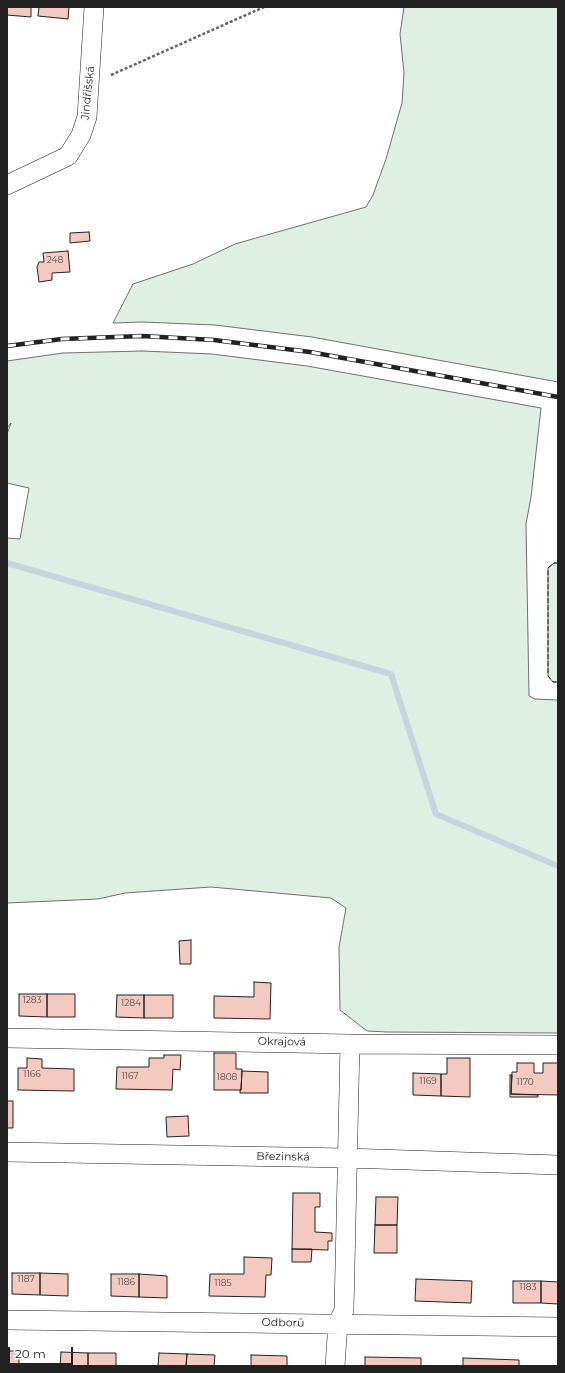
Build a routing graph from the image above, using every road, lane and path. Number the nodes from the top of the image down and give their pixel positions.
1 (94, 7) edge
2 (264, 7) edge
3 (90, 87) junction
4 (7, 185) edge
5 (7, 1038) edge
6 (350, 1044) junction
7 (558, 1045) edge
8 (7, 1152) edge
9 (347, 1158) junction
10 (558, 1165) edge
11 (7, 1320) edge
12 (338, 1324) junction
13 (558, 1327) edge
14 (335, 1366) edge

1 - 3 street, Jindřišská
2 - 3 path
3 - 4 street, Jindřišská
5 - 6 street, Okrajová
6 - 7 street, Okrajová
6 - 9 street
8 - 9 street, Březinská
9 - 10 street, Březinská
9 - 12 street
11 - 12 street, Odborů
12 - 13 street, Odborů
12 - 14 street

